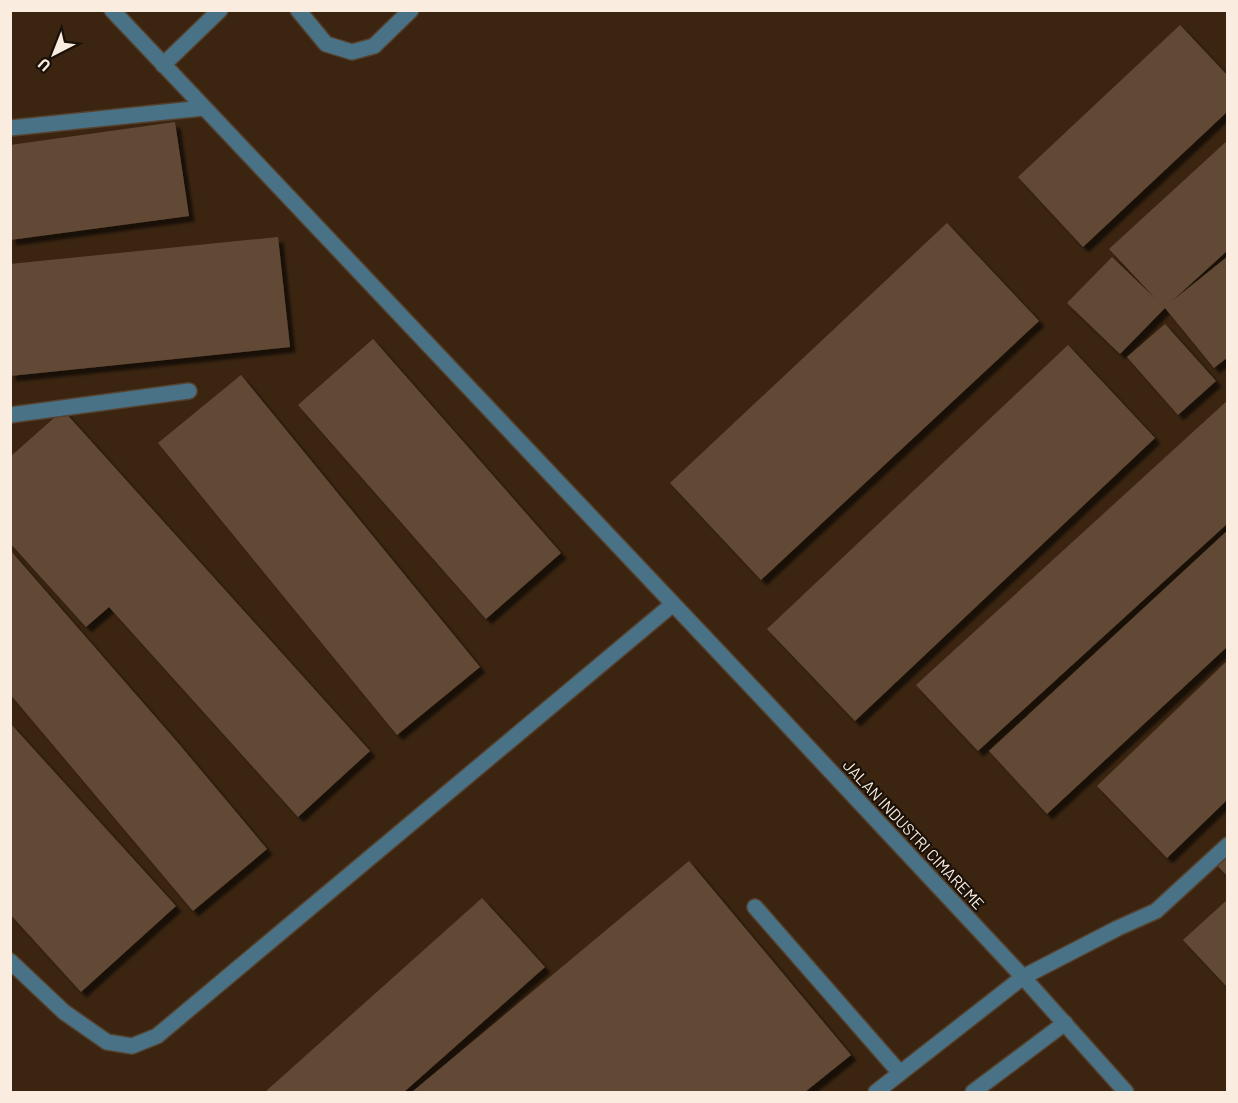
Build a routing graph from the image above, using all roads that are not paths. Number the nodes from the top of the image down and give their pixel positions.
1 (112, 10) edge
2 (220, 10) edge
3 (298, 10) edge
4 (411, 10) edge
5 (163, 65) junction
6 (204, 108) junction
7 (10, 128) edge
8 (189, 392) dead end
9 (10, 415) edge
10 (673, 604) junction
11 (1227, 845) edge
12 (755, 907) dead end
13 (10, 961) edge
14 (1023, 977) junction
15 (1065, 1023) junction
16 (900, 1073) junction
17 (876, 1092) edge
18 (973, 1092) edge
19 (1126, 1092) edge

1 - 5 lane, JALAN INDUSTRI CIMAREME
2 - 5 lane
3 - 4 lane
5 - 6 lane, JALAN INDUSTRI CIMAREME
6 - 7 lane
6 - 10 lane, JALAN INDUSTRI CIMAREME
8 - 9 lane
10 - 13 lane
10 - 14 lane, JALAN INDUSTRI CIMAREME
11 - 14 lane
12 - 16 lane
14 - 15 lane, JALAN INDUSTRI CIMAREME
14 - 16 lane
15 - 18 lane
15 - 19 lane, JALAN INDUSTRI CIMAREME
16 - 17 lane

